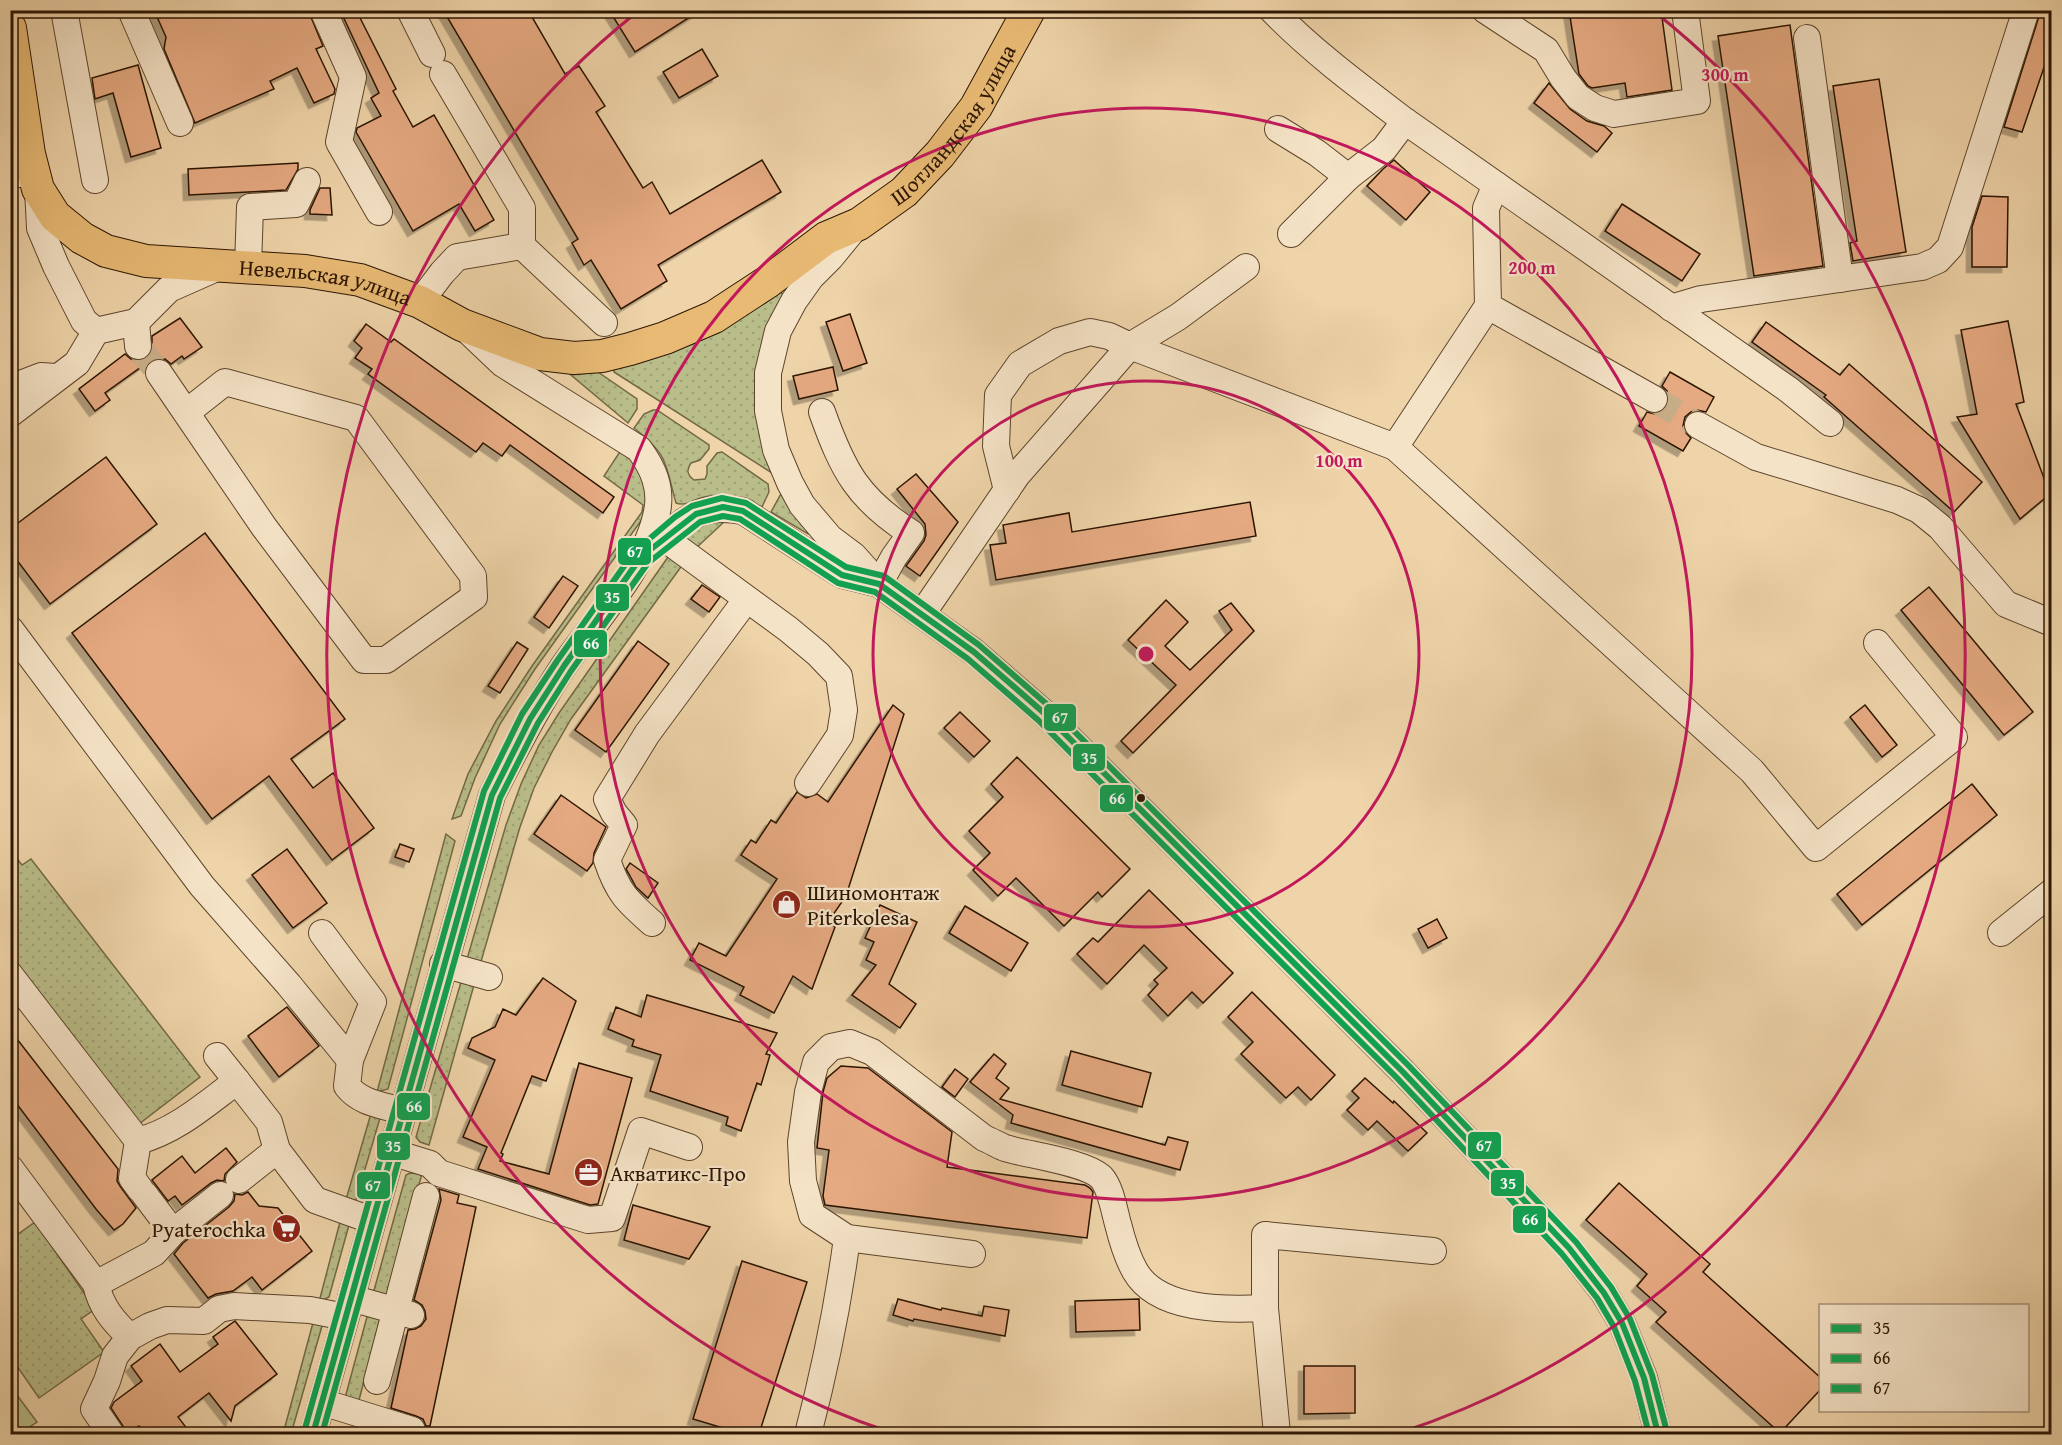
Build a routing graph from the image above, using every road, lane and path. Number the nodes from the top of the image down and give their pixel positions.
1 (64, 10) edge
2 (131, 10) edge
3 (323, 10) edge
4 (410, 10) edge
5 (1039, 10) edge
6 (1272, 10) edge
7 (1485, 10) edge
8 (1685, 10) edge
9 (2025, 11) edge
10 (1023, 23) edge
11 (10, 28) edge
12 (1807, 38) dead end
13 (1405, 121) junction
14 (180, 123) dead end
15 (1278, 129) dead end
16 (1348, 177) junction
17 (27, 179) edge
18 (95, 180) dead end
19 (307, 181) dead end
20 (1496, 185) junction
21 (379, 212) dead end
22 (859, 224) junction
23 (1290, 234) dead end
24 (522, 246) junction
25 (235, 266) junction
26 (1246, 267) dead end
27 (1840, 279) junction
28 (420, 302) junction
29 (1488, 306) junction
30 (1671, 308) junction
31 (604, 323) dead end
32 (462, 325) junction
33 (96, 331) junction
34 (1130, 346) junction
35 (159, 373) tunnel mouth
36 (60, 377) junction
37 (10, 388) edge
38 (1654, 399) tunnel mouth
39 (187, 412) junction
40 (822, 412) dead end
41 (10, 414) edge
42 (1830, 423) dead end
43 (1698, 425) tunnel mouth
44 (1395, 447) junction
45 (1007, 490) junction
46 (664, 538) junction
47 (642, 556) junction
48 (879, 584) junction
49 (746, 600) junction
50 (922, 614) junction
51 (2052, 623) edge
52 (10, 629) edge
53 (1877, 643) dead end
54 (808, 783) dead end
55 (2052, 892) edge
56 (652, 923) dead end
57 (322, 933) dead end
58 (2001, 933) dead end
59 (443, 964) junction
60 (10, 975) edge
61 (489, 977) dead end
62 (217, 1056) dead end
63 (350, 1060) junction
64 (237, 1081) junction
65 (402, 1111) junction
66 (138, 1141) junction
67 (690, 1147) dead end
68 (277, 1150) junction
69 (391, 1152) junction
70 (10, 1168) edge
71 (426, 1196) dead end
72 (371, 1220) junction
73 (173, 1232) junction
74 (847, 1238) junction
75 (1433, 1251) dead end
76 (972, 1254) dead end
77 (96, 1284) junction
78 (348, 1307) junction
79 (1265, 1308) junction
80 (404, 1313) junction
81 (130, 1337) junction
82 (377, 1381) dead end
83 (322, 1402) junction
84 (412, 1430) dead end
85 (111, 1434) edge
86 (313, 1434) edge
87 (808, 1434) edge
88 (1277, 1434) edge
89 (1658, 1434) edge

1 - 18 street
2 - 14 street
3 - 21 street
4 - 24 street
5 - 10 street
6 - 13 street
7 - 8 street
9 - 27 street
10 - 22 main road, Шотландская улица
11 - 17 main road, Невельская улица
12 - 27 street
13 - 16 street
13 - 20 street
15 - 16 street
16 - 23 street
17 - 25 main road, Невельская улица
17 - 33 street
19 - 25 street
20 - 29 street
20 - 30 street
22 - 32 main road, Шотландская улица
22 - 48 street
24 - 28 street
24 - 31 street
25 - 28 main road, Невельская улица
25 - 33 street
26 - 34 street
27 - 30 street
28 - 32 main road, Невельская улица
29 - 38 street
29 - 44 street
30 - 42 street
32 - 47 street, Невельская улица
33 - 36 street
34 - 44 street
34 - 45 street
34 - 45 street
35 - 39 street
36 - 37 street
36 - 41 street
39 - 39 street
40 - 48 street
43 - 51 street
44 - 53 street
45 - 50 street
46 - 47 street
46 - 48 street
46 - 49 street
47 - 59 street
48 - 50 street
49 - 54 street
49 - 56 street
50 - 89 street
52 - 63 street
55 - 58 street
57 - 63 street
59 - 61 street
59 - 65 street
60 - 66 street
62 - 64 street
63 - 65 street
64 - 66 street
64 - 68 street
65 - 69 street
66 - 73 street
67 - 69 street
68 - 72 street
68 - 73 street
69 - 72 street
70 - 77 street
71 - 80 street
72 - 78 street
73 - 77 street
74 - 76 street
74 - 79 street
74 - 87 street
75 - 79 street
77 - 81 street
78 - 80 street
78 - 81 street
78 - 83 street
79 - 88 street
80 - 82 street
81 - 85 street
83 - 84 street
83 - 86 street

